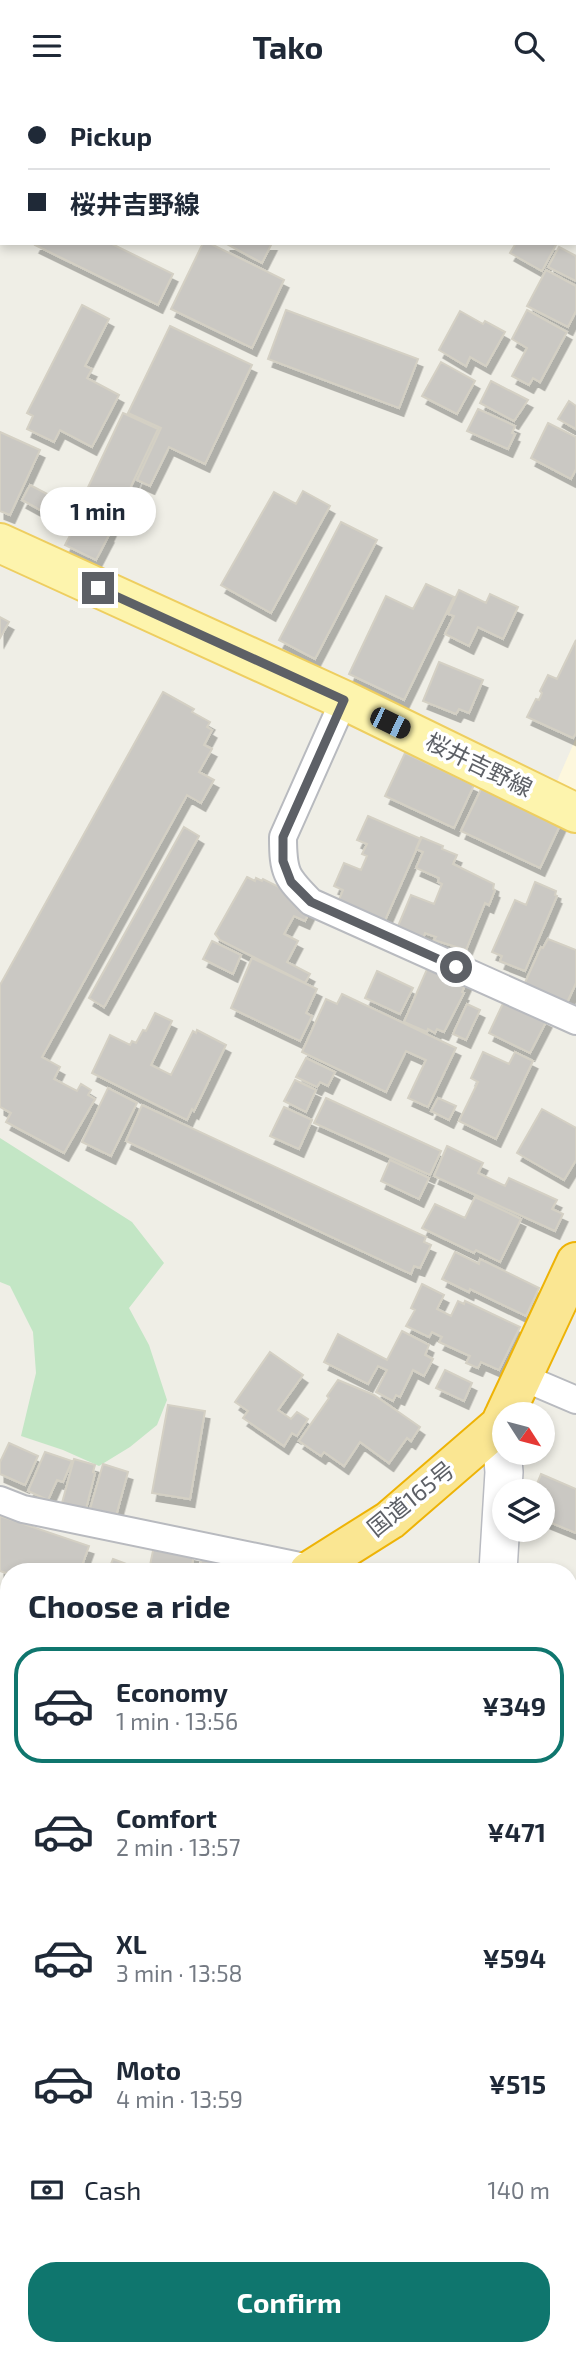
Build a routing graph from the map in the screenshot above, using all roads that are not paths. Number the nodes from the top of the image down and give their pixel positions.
1 (0, 543) edge
2 (344, 700) junction
3 (576, 813) edge
4 (576, 1021) edge
5 (576, 1262) edge
6 (522, 1377) junction
7 (576, 1400) edge
8 (510, 1402) edge
9 (492, 1428) edge
10 (503, 1465) edge
11 (0, 1500) edge
12 (278, 1563) edge
13 (322, 1563) edge
14 (498, 1563) edge

1 - 2 main road, 桜井吉野線
2 - 3 main road, 桜井吉野線
2 - 4 street
5 - 6 highway, 国道165号
6 - 7 street
6 - 8 highway, 国道165号
9 - 13 highway, 国道165号
10 - 14 street
11 - 12 street

